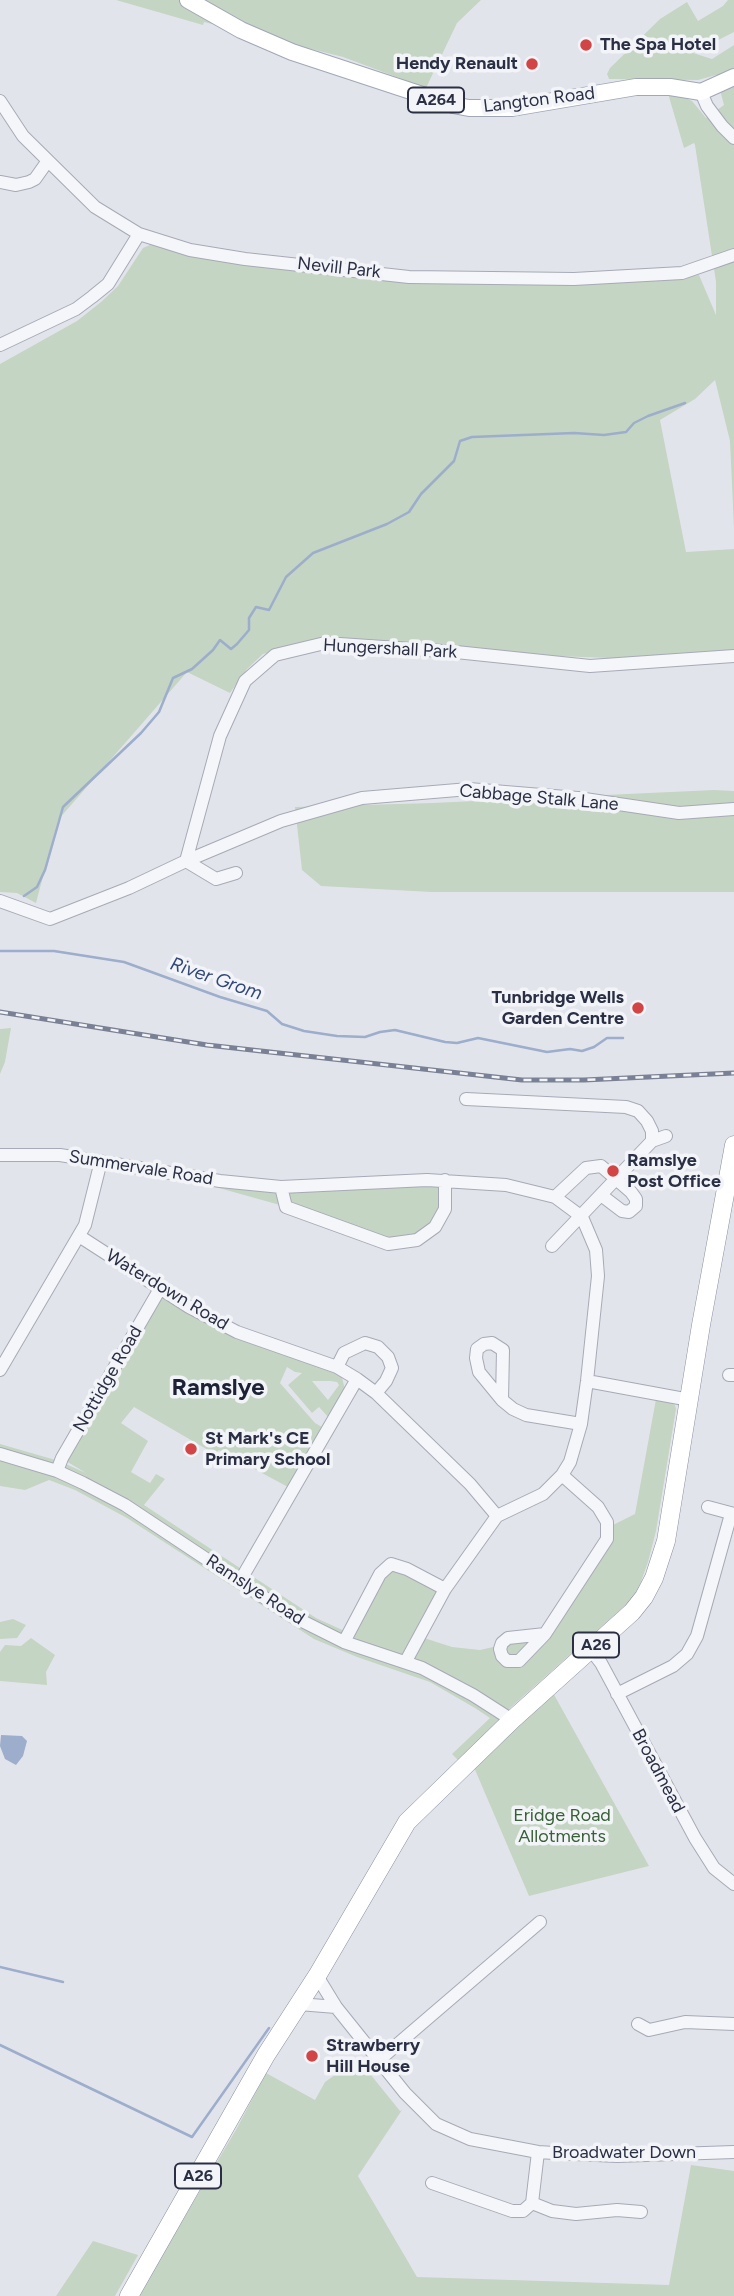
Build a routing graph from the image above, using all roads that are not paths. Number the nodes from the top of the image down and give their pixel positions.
1 (197, 2) edge
2 (734, 77) edge
3 (701, 92) junction
4 (0, 101) edge
5 (734, 138) edge
6 (47, 162) junction
7 (0, 182) edge
8 (139, 234) junction
9 (734, 255) edge
10 (0, 345) edge
11 (734, 656) edge
12 (734, 809) edge
13 (186, 861) junction
14 (236, 873) dead end
15 (0, 901) edge
16 (466, 1099) dead end
17 (666, 1136) dead end
18 (652, 1141) junction
19 (734, 1145) edge
20 (0, 1155) edge
21 (101, 1161) junction
22 (614, 1179) junction
23 (445, 1180) junction
24 (281, 1187) junction
25 (601, 1195) junction
26 (555, 1197) junction
27 (582, 1217) junction
28 (79, 1236) junction
29 (552, 1246) dead end
30 (161, 1287) junction
31 (337, 1367) junction
32 (0, 1370) edge
33 (356, 1379) junction
34 (587, 1381) junction
35 (376, 1393) junction
36 (690, 1400) junction
37 (502, 1401) dead end
38 (580, 1424) junction
39 (0, 1454) edge
40 (57, 1471) junction
41 (562, 1475) junction
42 (708, 1507) dead end
43 (732, 1514) edge
44 (497, 1516) junction
45 (240, 1581) junction
46 (445, 1589) junction
47 (545, 1634) dead end
48 (344, 1642) junction
49 (591, 1650) junction
50 (406, 1661) junction
51 (617, 1694) junction
52 (512, 1720) junction
53 (734, 1884) edge
54 (540, 1922) dead end
55 (317, 1976) junction
56 (299, 2004) junction
57 (336, 2007) junction
58 (639, 2024) dead end
59 (734, 2024) edge
60 (378, 2061) junction
61 (538, 2152) junction
62 (734, 2152) edge
63 (432, 2183) dead end
64 (533, 2203) junction
65 (641, 2212) dead end
66 (129, 2296) edge

1 - 3 main road, Langton Road / A264
2 - 3 main road
3 - 5 street
4 - 6 street, Nevill Park
6 - 7 street
6 - 8 street, Nevill Park
8 - 9 street, Nevill Park
8 - 10 street
11 - 13 street, Hungershall Park
12 - 13 street, Cabbage Stalk Lane
13 - 14 street
13 - 15 street, Cabbage Stalk Lane
16 - 18 street
17 - 18 street
18 - 22 street
19 - 36 highway, A26
20 - 21 street, Summervale Road
21 - 24 street, Summervale Road
21 - 28 street
22 - 25 street
22 - 25 street
22 - 26 street
23 - 24 street, Summervale Road
23 - 24 street
23 - 26 street, Summervale Road
25 - 27 street
26 - 27 street, Summervale Road
27 - 29 street
27 - 34 street
28 - 30 street, Waterdown Road
28 - 32 street
30 - 31 street, Waterdown Road
30 - 40 street, Nottidge Road
31 - 33 street, Waterdown Road
31 - 35 street
33 - 35 street, Waterdown Road
33 - 45 street
34 - 36 street
34 - 38 street
35 - 44 street, Waterdown Road
36 - 49 highway, A26
37 - 38 street
38 - 41 street
39 - 40 street, Ramslye Road
40 - 45 street, Ramslye Road
41 - 44 street
41 - 47 street
42 - 43 street
43 - 51 street
44 - 46 street
45 - 48 street, Ramslye Road
46 - 48 street
46 - 50 street
48 - 50 street, Ramslye Road
49 - 51 street, Broadmead
49 - 52 highway, A26
50 - 52 street, Ramslye Road
51 - 53 street, Broadmead
52 - 55 highway, A26
54 - 60 street
55 - 56 highway, A26
55 - 57 street, Broadwater Down
56 - 57 street
56 - 66 highway, A26
57 - 60 street, Broadwater Down
58 - 59 street
60 - 61 street, Broadwater Down
61 - 62 street, Broadwater Down
61 - 64 street
63 - 64 street
64 - 65 street

